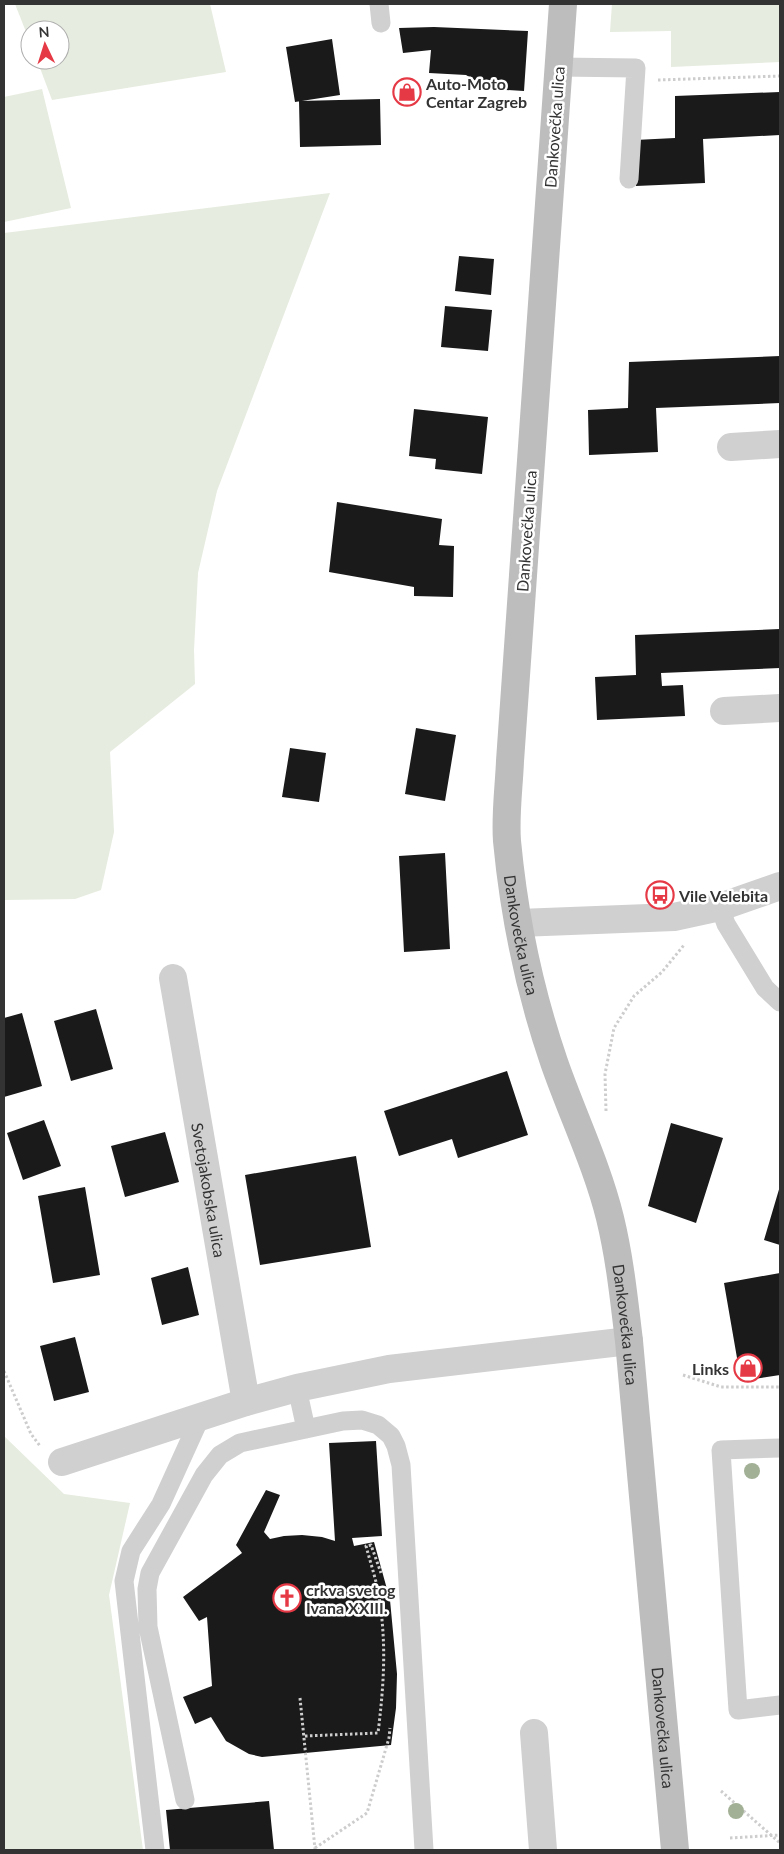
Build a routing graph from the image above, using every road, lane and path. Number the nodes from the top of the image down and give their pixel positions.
1 (379, 4) edge
2 (563, 4) edge
3 (381, 23) dead end
4 (558, 67) junction
5 (780, 76) edge
6 (635, 80) junction
7 (629, 179) dead end
8 (780, 444) edge
9 (731, 447) dead end
10 (780, 708) edge
11 (724, 711) dead end
12 (780, 886) edge
13 (720, 907) junction
14 (519, 923) junction
15 (689, 938) dead end
16 (173, 978) dead end
17 (780, 1002) edge
18 (606, 1117) dead end
19 (629, 1341) junction
20 (4, 1371) edge
21 (683, 1375) dead end
22 (297, 1388) junction
23 (780, 1388) edge
24 (246, 1402) junction
25 (200, 1418) junction
26 (306, 1429) junction
27 (780, 1448) edge
28 (62, 1462) joint
29 (382, 1579) dead end
30 (300, 1698) dead end
31 (780, 1705) edge
32 (390, 1720) dead end
33 (534, 1733) dead end
34 (305, 1736) junction
35 (721, 1791) dead end
36 (185, 1800) dead end
37 (772, 1835) junction
38 (780, 1835) edge
39 (730, 1838) dead end
40 (780, 1843) edge
41 (315, 1849) edge
42 (155, 1850) edge
43 (424, 1850) edge
44 (543, 1850) edge
45 (675, 1850) edge

1 - 3 lane
2 - 4 main road, Dankovečka ulica
4 - 6 lane
4 - 14 main road, Dankovečka ulica
5 - 6 path
6 - 7 lane
8 - 9 street
10 - 11 street
12 - 13 street
13 - 14 street
13 - 17 lane
14 - 19 main road, Dankovečka ulica
15 - 18 path
16 - 24 street, Svetojakobska ulica
19 - 22 street
19 - 45 main road, Dankovečka ulica
20 - 28 path
21 - 23 path
22 - 24 street
22 - 26 lane
24 - 25 street
25 - 28 street
25 - 42 lane
26 - 36 lane
26 - 43 lane
27 - 31 lane
29 - 34 path
30 - 34 path
32 - 41 path
33 - 44 street
34 - 41 path
35 - 37 path
37 - 38 path
37 - 39 path
37 - 40 path

